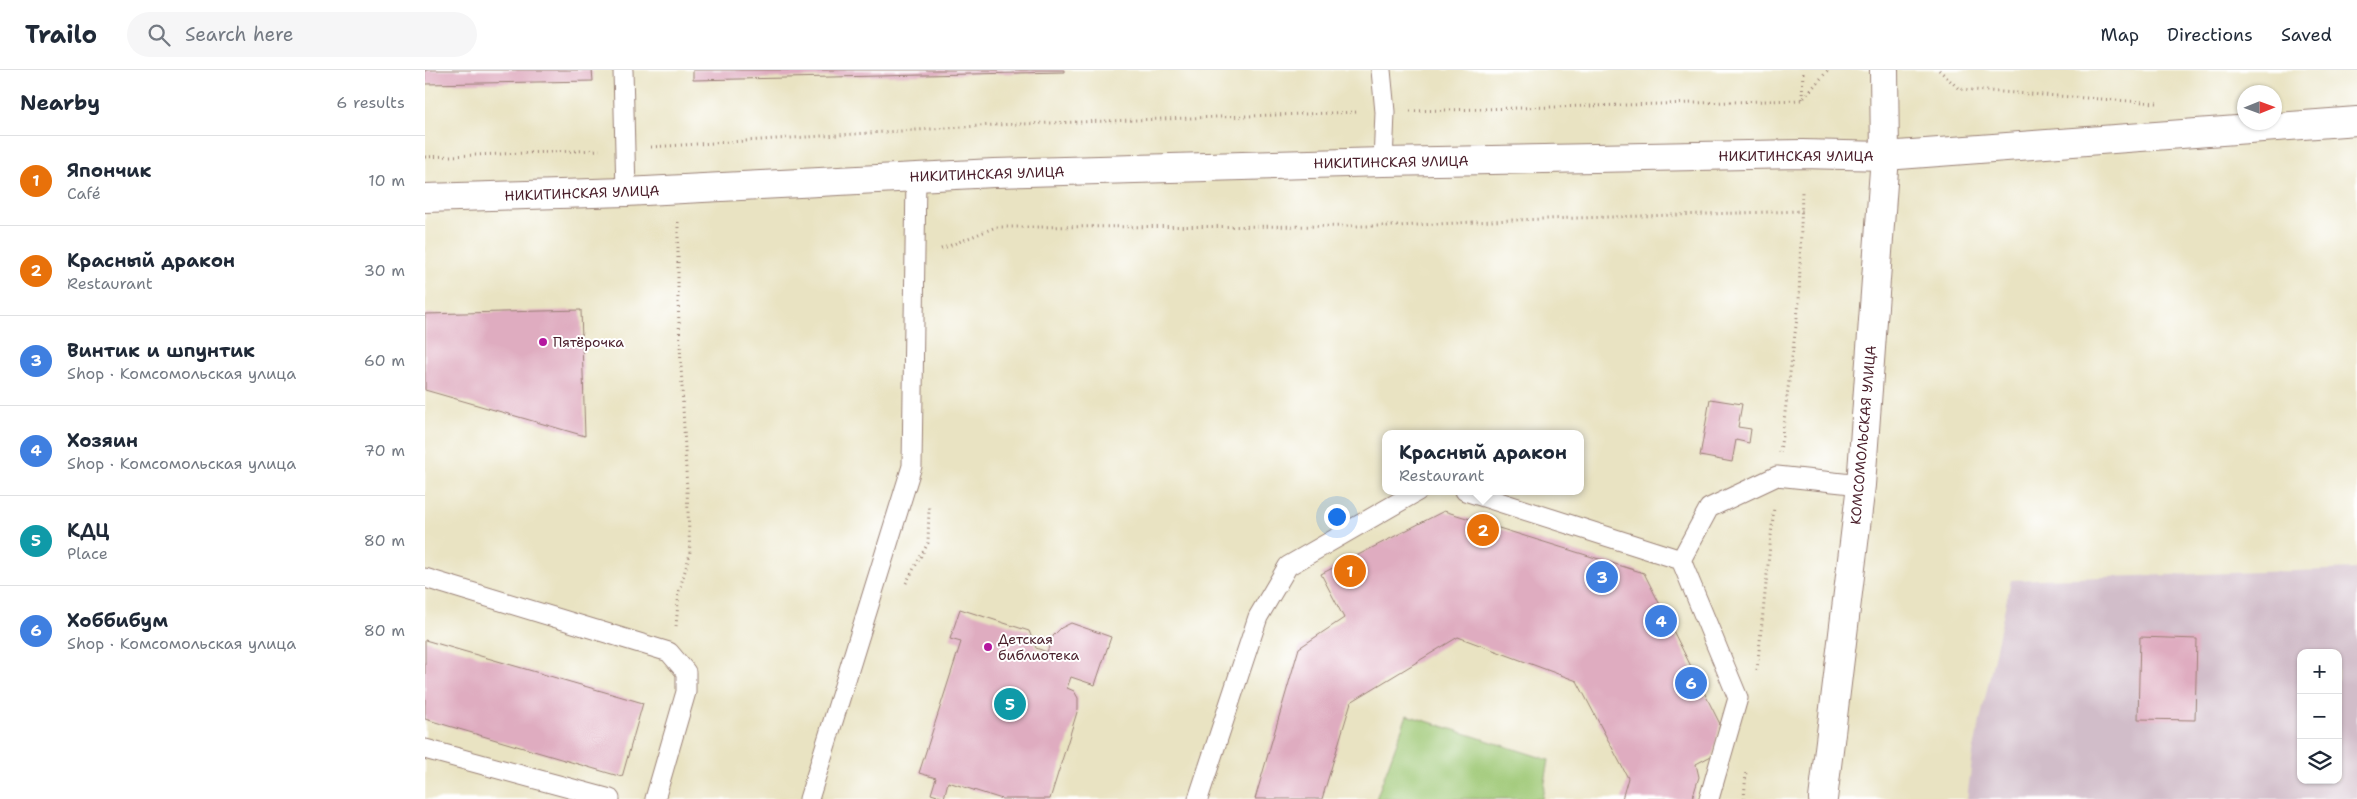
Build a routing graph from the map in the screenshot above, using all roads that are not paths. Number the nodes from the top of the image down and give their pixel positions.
1 (623, 70) edge
2 (1381, 70) edge
3 (1884, 70) edge
4 (2357, 121) edge
5 (1885, 156) junction
6 (1383, 162) junction
7 (916, 177) junction
8 (626, 192) junction
9 (425, 198) edge
10 (1861, 485) junction
11 (1411, 495) edge
12 (1478, 495) edge
13 (1681, 560) junction
14 (425, 578) edge
15 (425, 749) edge
16 (610, 799) edge
17 (655, 799) edge
18 (809, 799) edge
19 (1198, 799) edge
20 (1709, 799) edge
21 (1823, 799) edge

1 - 8 lane
2 - 6 lane
3 - 5 street, КОМСОМОЛЬСКАЯ УЛИЦА
4 - 5 street, НИКИТИНСКАЯ УЛИЦА
5 - 6 street, НИКИТИНСКАЯ УЛИЦА
5 - 10 street, КОМСОМОЛЬСКАЯ УЛИЦА
6 - 7 street, НИКИТИНСКАЯ УЛИЦА
7 - 8 street, НИКИТИНСКАЯ УЛИЦА
7 - 18 lane
8 - 9 street, НИКИТИНСКАЯ УЛИЦА
10 - 13 lane
10 - 21 street, КОМСОМОЛЬСКАЯ УЛИЦА
11 - 19 lane
12 - 13 lane
13 - 20 lane
14 - 17 lane
15 - 16 lane

